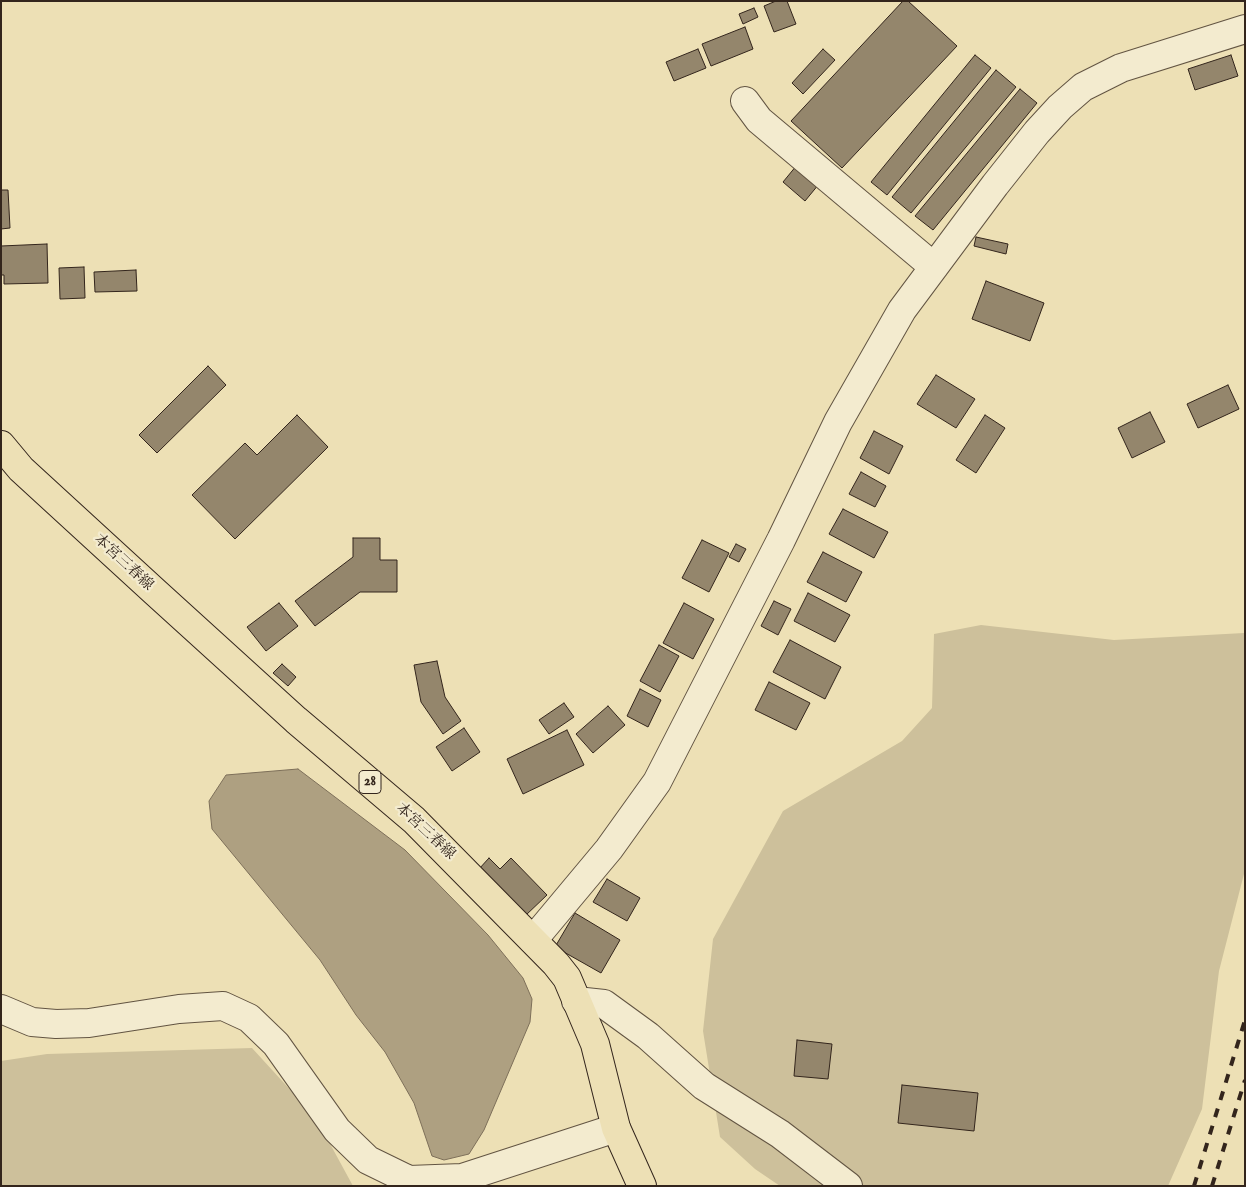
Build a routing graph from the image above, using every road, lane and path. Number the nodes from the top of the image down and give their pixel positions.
1 (1245, 29) edge
2 (745, 101) dead end
3 (934, 267) junction
4 (1, 445) edge
5 (533, 940) junction
6 (576, 1000) junction
7 (1, 1009) edge
8 (616, 1128) junction
9 (642, 1186) edge
10 (848, 1186) edge

1 - 3 street
2 - 3 street
3 - 5 street
4 - 5 main road, 本宮三春線 / 28
5 - 6 main road, 本宮三春線 / 28
6 - 8 main road, 本宮三春線 / 28
6 - 10 street
7 - 8 street
8 - 9 main road, 本宮三春線 / 28

